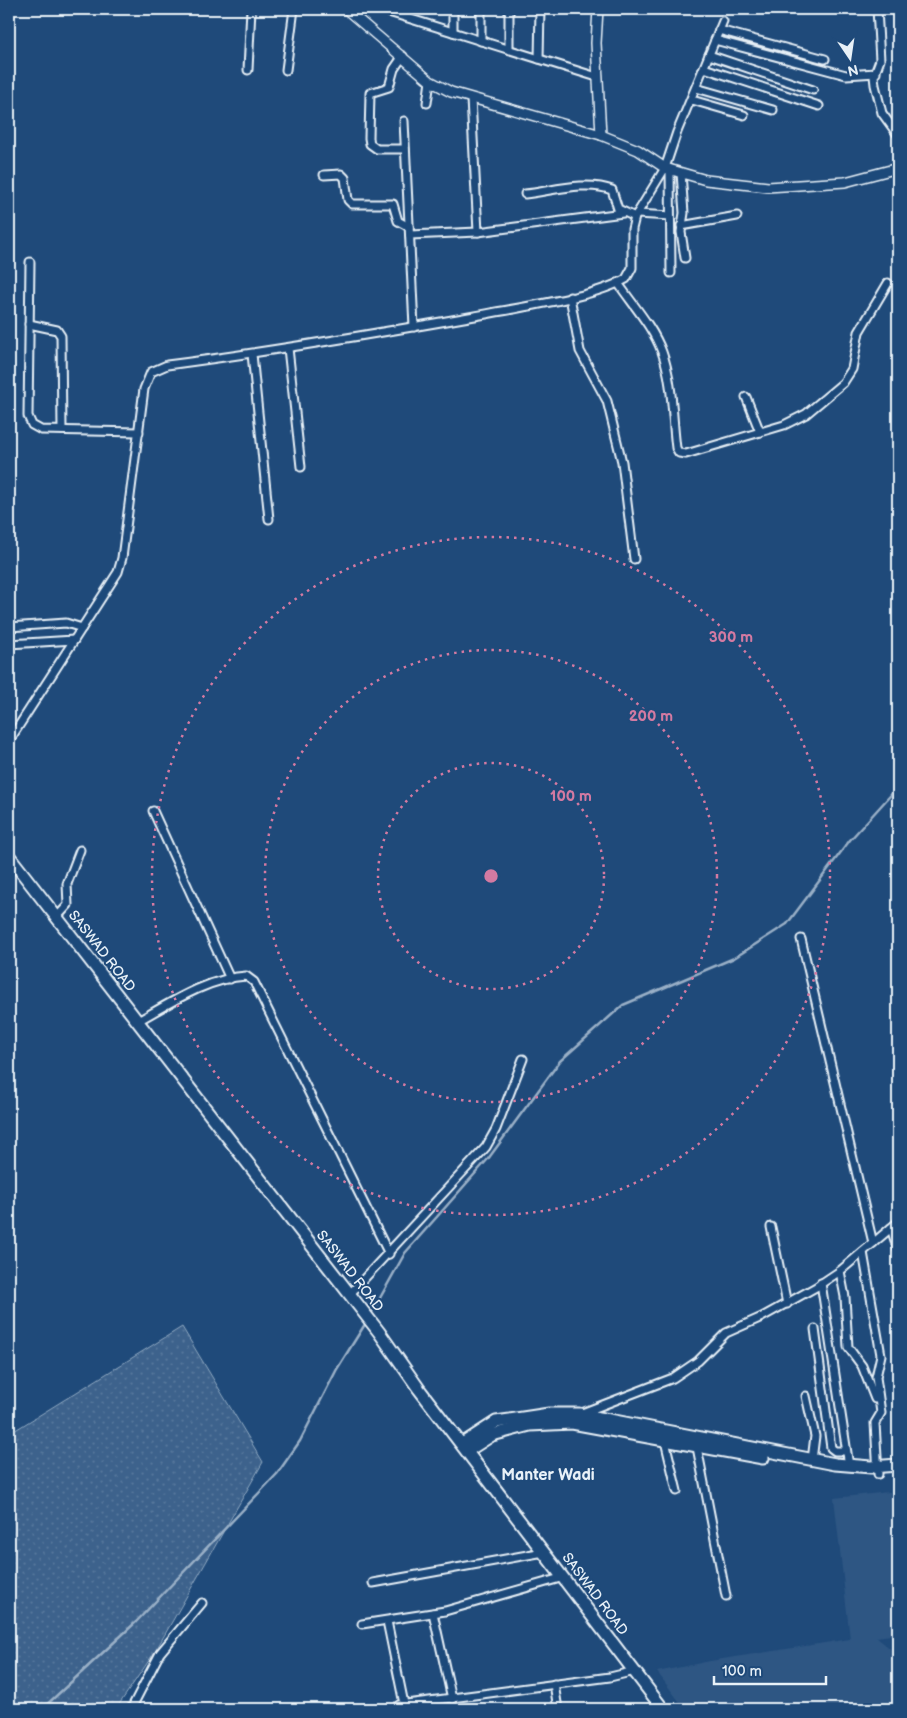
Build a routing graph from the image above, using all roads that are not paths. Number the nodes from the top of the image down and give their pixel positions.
1 (251, 9) edge
2 (294, 9) edge
3 (365, 9) edge
4 (379, 9) edge
5 (453, 9) edge
6 (481, 9) edge
7 (509, 9) edge
8 (540, 9) edge
9 (598, 9) edge
10 (877, 9) edge
11 (350, 11) edge
12 (723, 21) dead end
13 (719, 30) junction
14 (453, 32) junction
15 (715, 40) junction
16 (481, 41) junction
17 (509, 49) junction
18 (709, 55) junction
19 (403, 56) junction
20 (539, 59) junction
21 (825, 59) dead end
22 (704, 68) junction
23 (248, 70) dead end
24 (286, 70) dead end
25 (876, 73) junction
26 (597, 77) junction
27 (430, 81) junction
28 (696, 88) junction
29 (813, 90) dead end
30 (471, 98) junction
31 (692, 100) junction
32 (427, 103) dead end
33 (819, 106) dead end
34 (773, 110) dead end
35 (744, 115) dead end
36 (404, 121) dead end
37 (601, 135) junction
38 (898, 135) edge
39 (405, 149) junction
40 (898, 168) edge
41 (667, 169) junction
42 (681, 172) junction
43 (324, 175) dead end
44 (525, 194) dead end
45 (623, 213) junction
46 (636, 216) junction
47 (670, 216) junction
48 (738, 216) dead end
49 (681, 226) junction
50 (410, 231) junction
51 (478, 232) junction
52 (685, 258) dead end
53 (30, 262) dead end
54 (671, 273) dead end
55 (618, 283) junction
56 (888, 283) dead end
57 (570, 296) junction
58 (29, 324) junction
59 (414, 327) junction
60 (288, 348) junction
61 (252, 354) junction
62 (746, 397) dead end
63 (62, 430) junction
64 (139, 432) junction
65 (760, 432) junction
66 (301, 467) dead end
67 (269, 519) dead end
68 (634, 559) dead end
69 (9, 627) edge
70 (82, 628) junction
71 (74, 640) junction
72 (9, 644) edge
73 (9, 742) edge
74 (153, 811) dead end
75 (80, 850) dead end
76 (9, 856) edge
77 (56, 917) junction
78 (801, 939) dead end
79 (230, 979) junction
80 (138, 1021) junction
81 (523, 1059) dead end
82 (898, 1222) edge
83 (771, 1227) dead end
84 (891, 1228) junction
85 (873, 1244) junction
86 (898, 1250) edge
87 (862, 1252) junction
88 (389, 1254) junction
89 (840, 1271) junction
90 (821, 1283) junction
91 (349, 1295) junction
92 (787, 1304) junction
93 (815, 1329) dead end
94 (806, 1396) dead end
95 (877, 1417) junction
96 (579, 1419) junction
97 (665, 1441) junction
98 (696, 1441) junction
99 (464, 1448) junction
100 (846, 1451) junction
101 (778, 1457) junction
102 (812, 1460) junction
103 (898, 1465) edge
104 (849, 1466) junction
105 (878, 1470) junction
106 (898, 1472) edge
107 (677, 1491) dead end
108 (544, 1552) junction
109 (564, 1577) junction
110 (373, 1583) dead end
111 (726, 1596) dead end
112 (202, 1604) dead end
113 (433, 1614) junction
114 (387, 1620) junction
115 (362, 1624) dead end
116 (634, 1671) junction
117 (554, 1684) junction
118 (452, 1699) junction
119 (404, 1704) junction
120 (131, 1709) edge
121 (394, 1709) edge
122 (558, 1709) edge
123 (663, 1709) edge

1 - 23 street
2 - 24 street
3 - 11 street
4 - 14 street
5 - 14 street
6 - 16 street
7 - 17 street
8 - 20 street
9 - 26 street
10 - 25 street
11 - 19 street
12 - 13 street
13 - 15 street
13 - 21 street
14 - 16 street
15 - 18 street
15 - 25 street
16 - 17 street
17 - 20 street
18 - 22 street
18 - 29 street
19 - 27 street
19 - 39 street
20 - 26 street
22 - 28 street
22 - 33 street
25 - 38 street
26 - 37 street
27 - 30 street
27 - 32 street
28 - 31 street
28 - 34 street
30 - 37 street
30 - 51 street
31 - 35 street
31 - 41 street
36 - 39 street
37 - 41 street
39 - 50 street
40 - 42 street
41 - 42 street
41 - 46 street
41 - 47 street
42 - 49 street
43 - 50 street
44 - 45 street
45 - 46 street
45 - 51 street
46 - 47 street
46 - 55 street
47 - 54 street
48 - 49 street
49 - 52 street
50 - 51 street
50 - 59 street
53 - 58 street
55 - 57 street
55 - 65 street
56 - 65 street
57 - 59 street
57 - 68 street
58 - 63 street
58 - 63 street
59 - 60 street
60 - 61 street
60 - 66 street
61 - 64 street
61 - 67 street
62 - 65 street
63 - 64 street
64 - 70 street
69 - 70 street
70 - 71 street
71 - 72 street
71 - 73 street
74 - 79 street
75 - 77 street
76 - 77 highway, SASWAD ROAD
77 - 80 highway, SASWAD ROAD
78 - 85 street
79 - 80 street
79 - 88 street
80 - 91 highway, SASWAD ROAD
81 - 88 street
82 - 84 street
83 - 92 street
84 - 85 street
84 - 86 street
85 - 87 street
87 - 89 street
87 - 95 street
88 - 91 street
89 - 90 street
89 - 95 street
90 - 92 street
90 - 100 street
91 - 99 highway, SASWAD ROAD
92 - 96 street
93 - 100 street
94 - 102 street
95 - 105 street
96 - 97 highway
96 - 98 highway
96 - 99 highway
97 - 98 highway
97 - 107 street
98 - 101 highway
98 - 111 street
99 - 108 highway, SASWAD ROAD
100 - 104 street
101 - 102 highway
101 - 105 highway
102 - 104 highway
103 - 105 highway
104 - 105 highway
105 - 106 highway
108 - 109 highway, SASWAD ROAD
108 - 110 street
109 - 113 street
109 - 116 highway, SASWAD ROAD
112 - 120 street
113 - 114 street
113 - 118 street
114 - 115 street
114 - 119 street
116 - 117 street
116 - 123 highway, SASWAD ROAD
117 - 118 street
117 - 122 street
118 - 119 street
119 - 121 street

